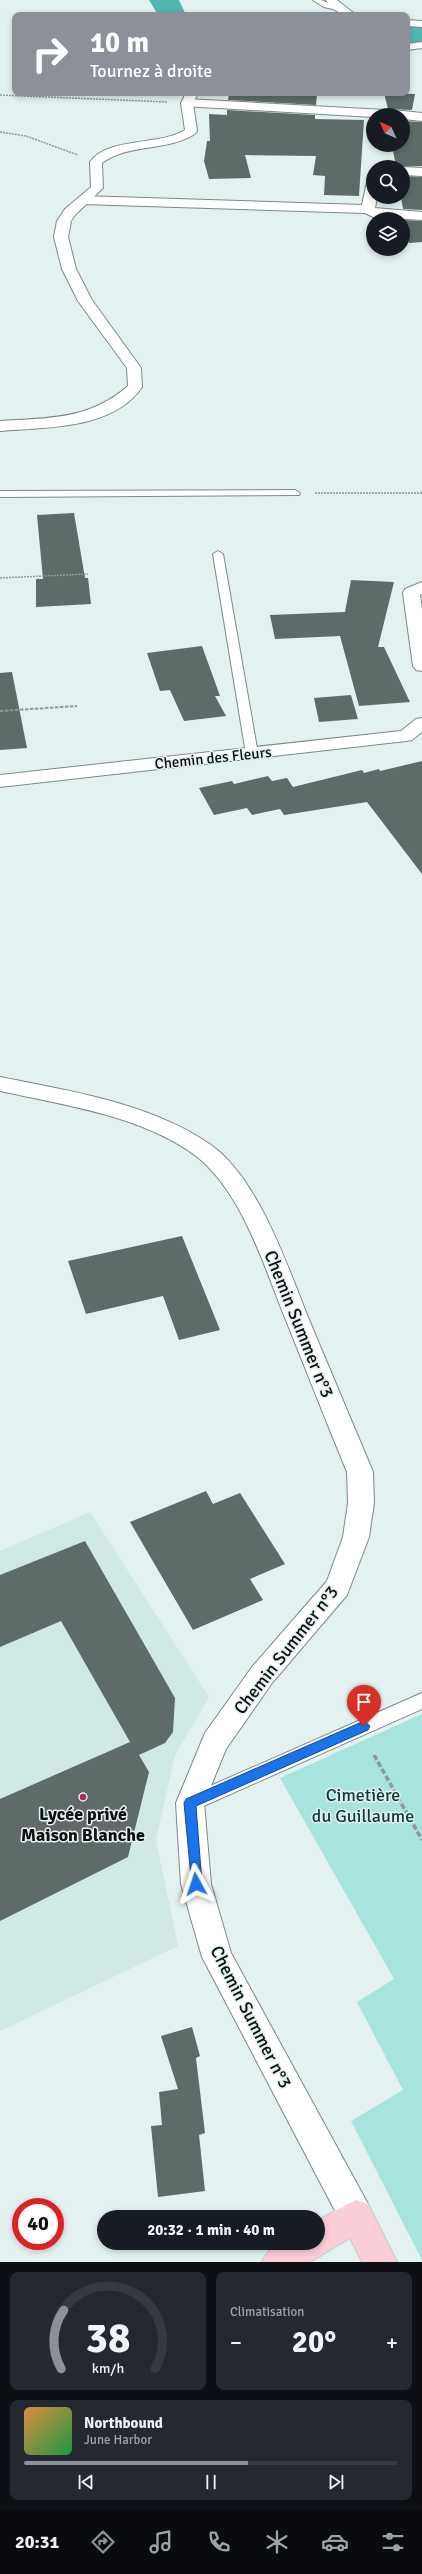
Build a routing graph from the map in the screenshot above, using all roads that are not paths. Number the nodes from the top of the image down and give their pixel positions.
1 (316, 0) edge
2 (334, 4) edge
3 (346, 12) edge
4 (410, 23) edge
5 (422, 24) edge
6 (422, 45) edge
7 (410, 47) edge
8 (189, 98) edge
9 (366, 113) edge
10 (410, 115) edge
11 (422, 116) edge
12 (410, 171) edge
13 (422, 172) edge
14 (82, 200) junction
15 (369, 204) edge
16 (368, 208) junction
17 (422, 216) edge
18 (0, 426) edge
19 (295, 493) road end
20 (0, 494) edge
21 (218, 554) dead end
22 (422, 587) edge
23 (422, 666) edge
24 (422, 723) edge
25 (252, 754) junction
26 (0, 781) edge
27 (0, 1084) edge
28 (422, 1701) edge
29 (190, 1803) junction
30 (356, 2216) junction
31 (325, 2235) edge
32 (299, 2250) edge
33 (279, 2262) edge
34 (380, 2262) edge

1 - 2 lane
2 - 3 street
4 - 5 street
6 - 7 street
8 - 9 street
8 - 14 street
10 - 11 street
12 - 13 street
14 - 16 street
14 - 18 street
15 - 16 street
16 - 17 street
19 - 20 lane
21 - 25 lane
22 - 23 street
24 - 25 street, Chemin des Fleurs
25 - 26 street, Chemin des Fleurs
27 - 29 street, Chemin Summer n°3
28 - 29 lane
29 - 30 street, Chemin Summer n°3
30 - 31 main road
30 - 34 main road
32 - 33 main road

